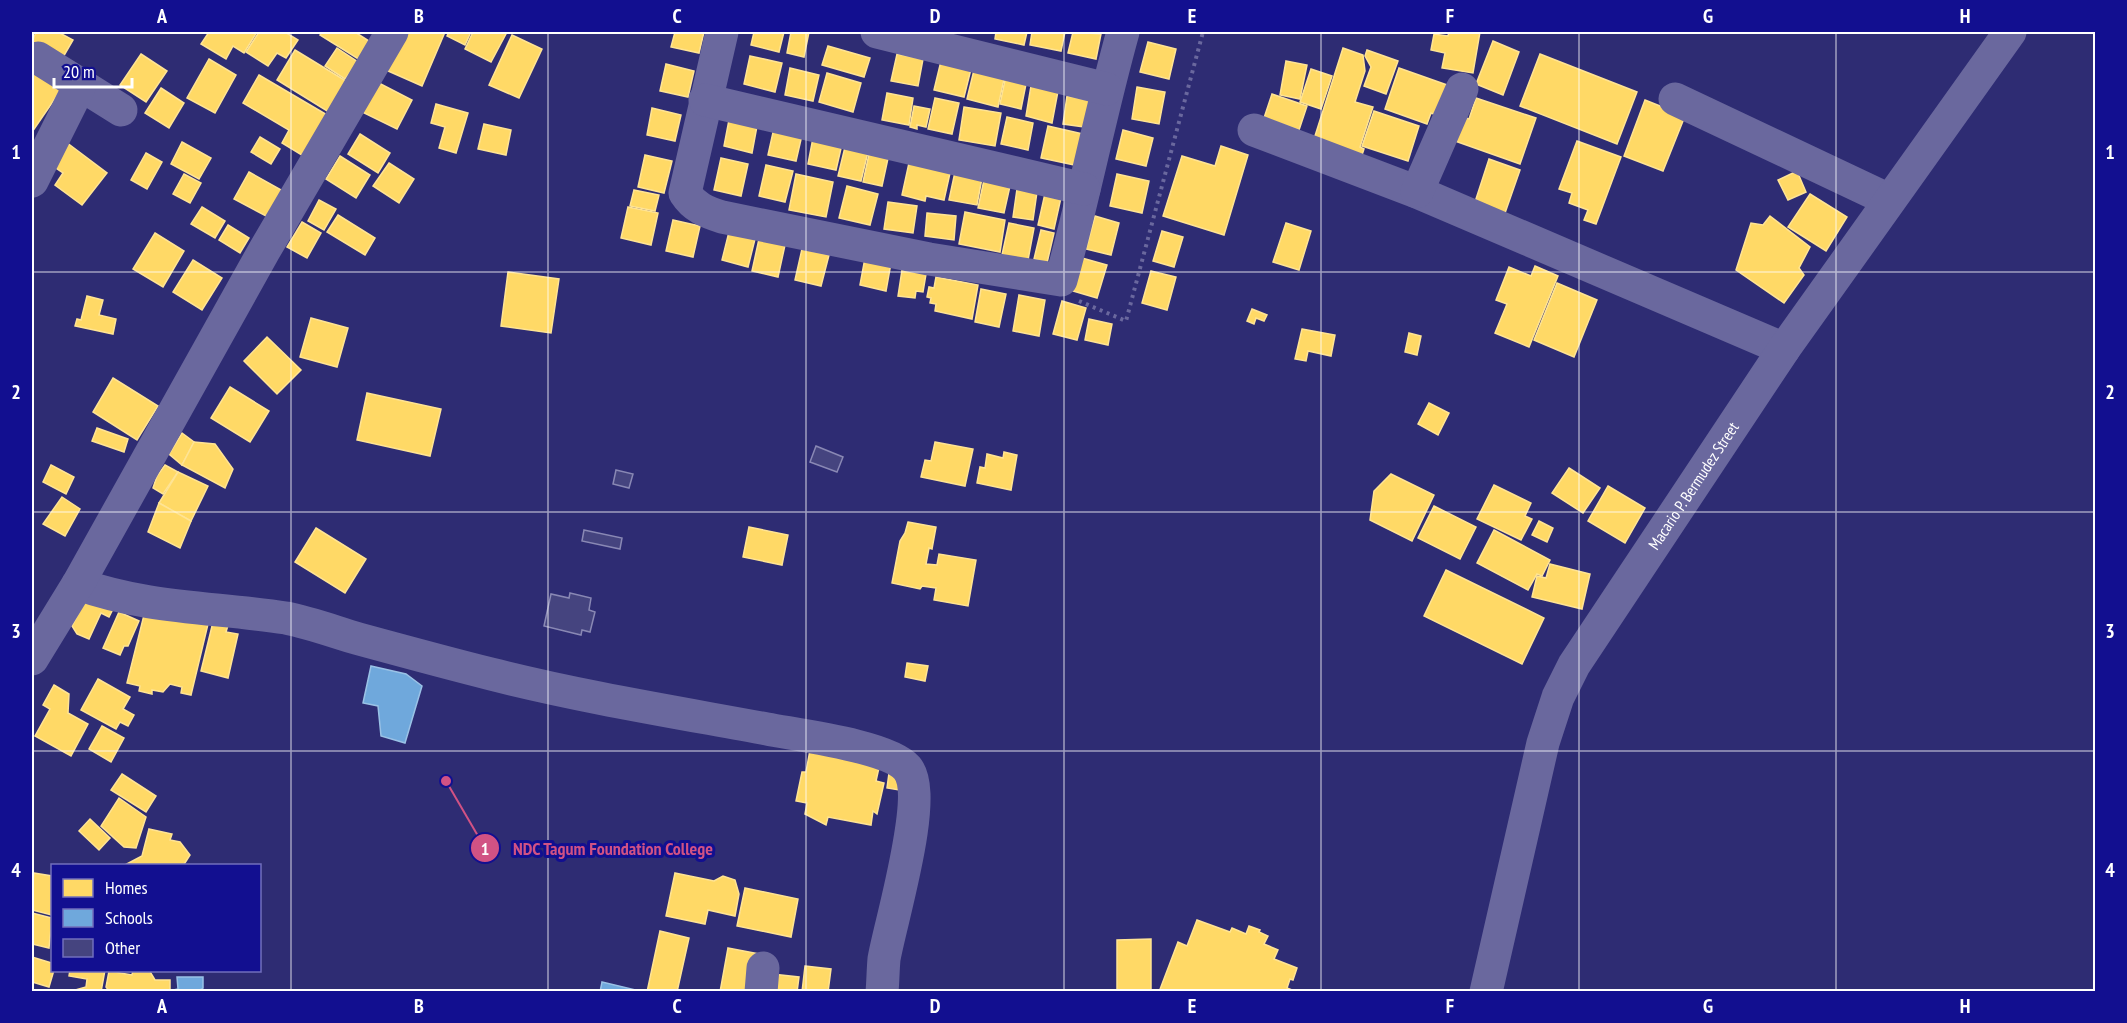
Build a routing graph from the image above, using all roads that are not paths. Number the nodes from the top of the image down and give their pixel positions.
1 (392, 32) edge
2 (722, 32) edge
3 (877, 32) edge
4 (1123, 32) edge
5 (2010, 32) edge
6 (38, 58) dead end
7 (80, 85) junction
8 (1107, 89) junction
9 (1462, 89) dead end
10 (1675, 99) dead end
11 (705, 100) junction
12 (121, 110) dead end
13 (1254, 130) dead end
14 (32, 181) edge
15 (1084, 189) junction
16 (1418, 192) junction
17 (1889, 200) junction
18 (1784, 349) junction
19 (78, 584) junction
20 (32, 659) edge
21 (882, 992) edge
22 (1486, 992) edge

1 - 19 street
2 - 11 street
3 - 8 street
4 - 8 street
5 - 17 street, Macario P. Bermudez Street
6 - 7 street
7 - 12 street
7 - 14 street
8 - 15 street
9 - 16 street
10 - 17 street
11 - 15 street
11 - 15 street
13 - 16 street
16 - 18 street
17 - 18 street, Macario P. Bermudez Street
18 - 22 street, Macario P. Bermudez Street
19 - 20 street
19 - 21 street

